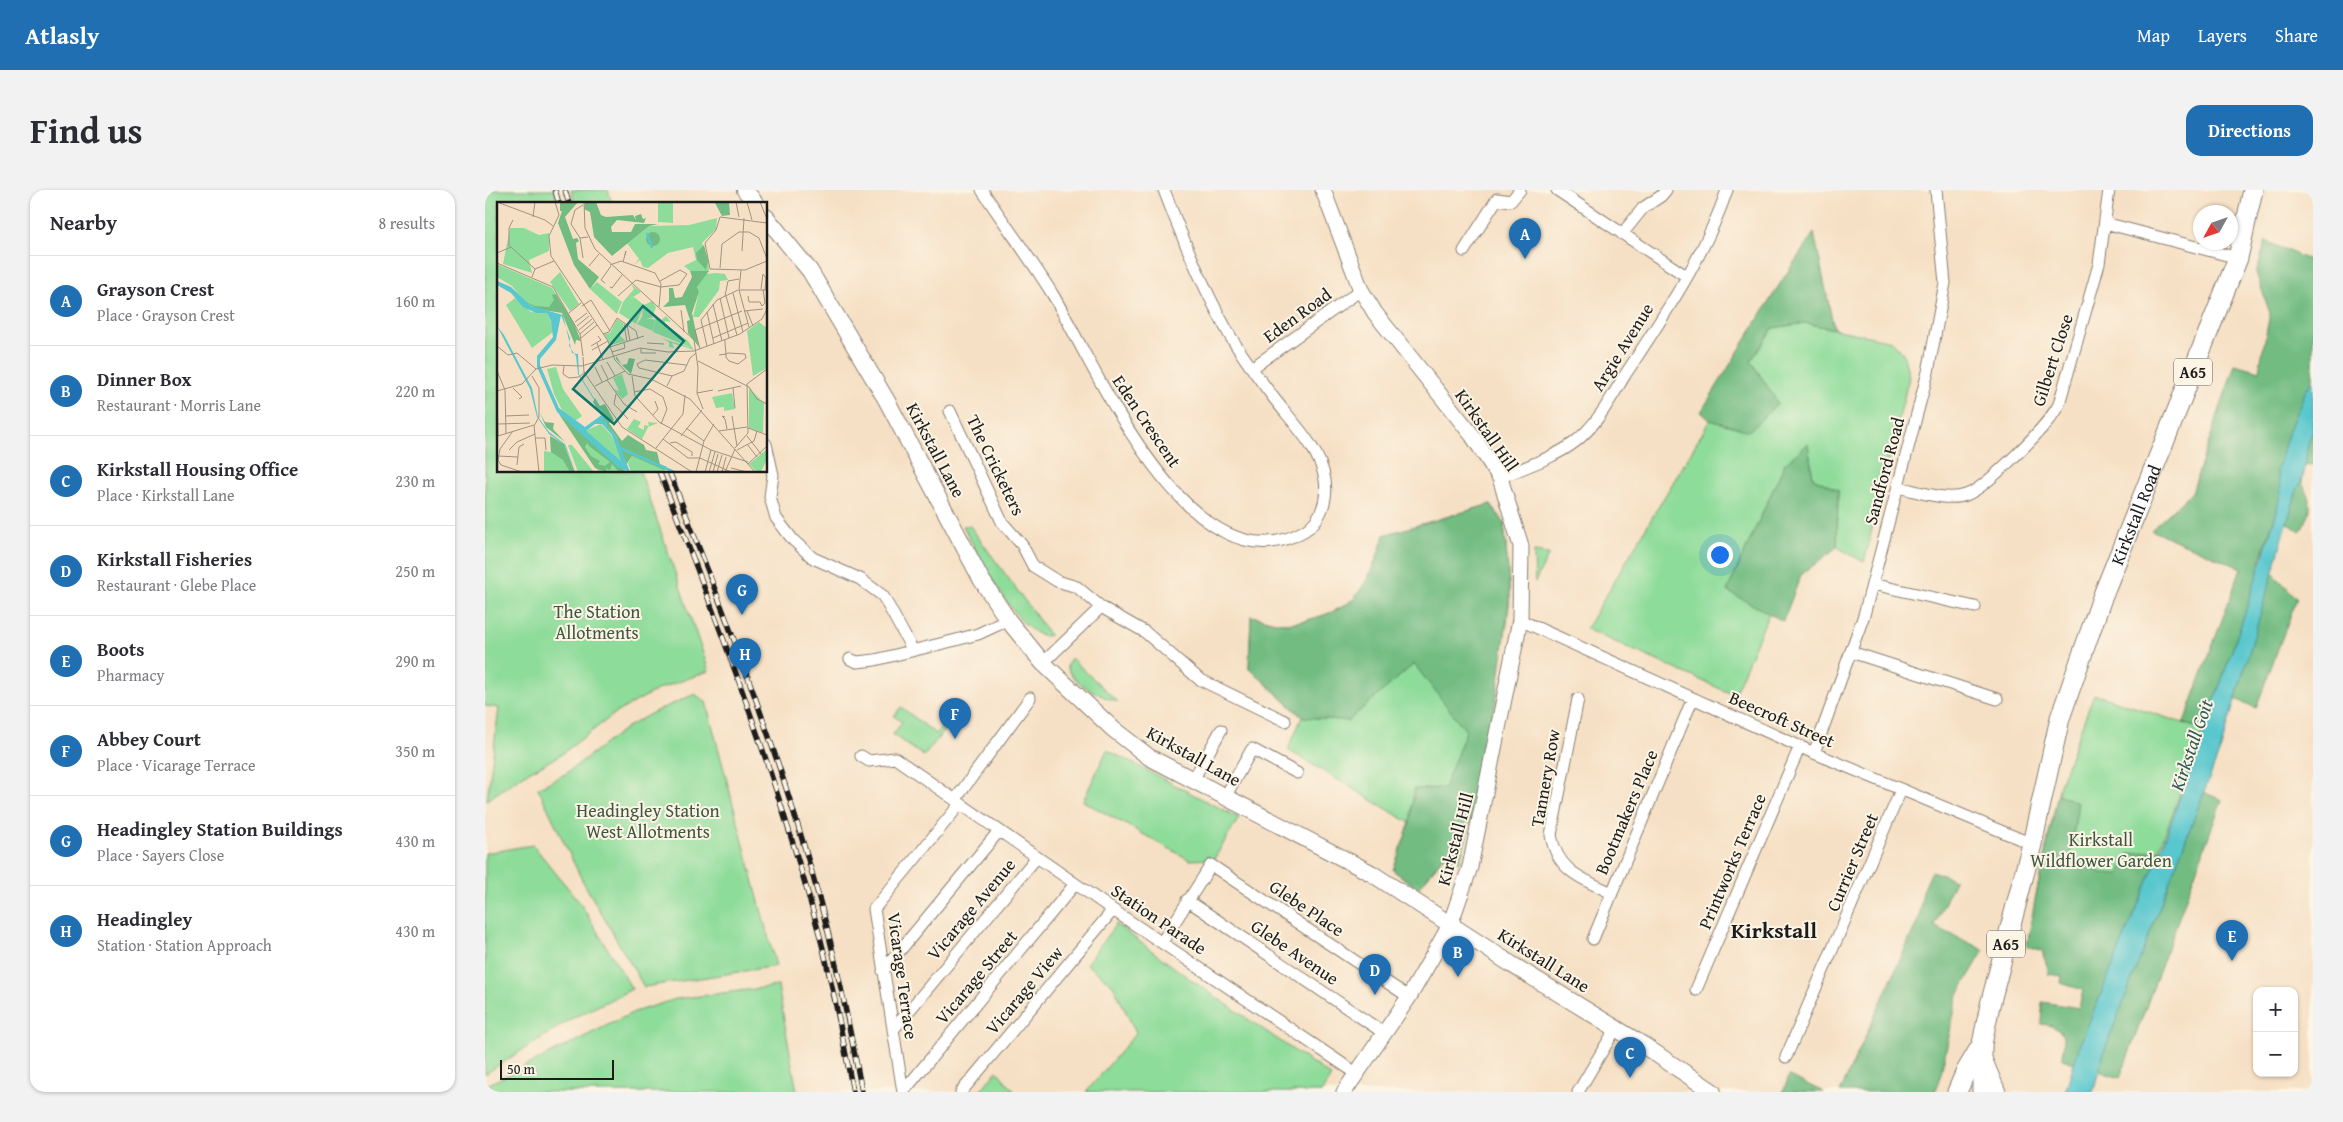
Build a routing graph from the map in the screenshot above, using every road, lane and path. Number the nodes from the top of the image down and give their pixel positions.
1 (745, 190) edge
2 (982, 190) edge
3 (1164, 190) edge
4 (1323, 190) edge
5 (1520, 190) edge
6 (1557, 190) edge
7 (1665, 190) edge
8 (1727, 190) edge
9 (1936, 190) edge
10 (2109, 190) edge
11 (2253, 190) edge
12 (754, 202) edge
13 (767, 217) edge
14 (2105, 223) junction
15 (1622, 234) junction
16 (1464, 251) dead end
17 (2238, 258) junction
18 (1686, 276) junction
19 (1361, 290) junction
20 (1252, 368) junction
21 (950, 411) dead end
22 (767, 448) edge
23 (1500, 478) junction
24 (1898, 487) junction
25 (1872, 584) junction
26 (1101, 607) junction
27 (1975, 607) dead end
28 (1008, 620) junction
29 (1520, 620) junction
30 (912, 649) junction
31 (1851, 652) junction
32 (850, 659) dead end
33 (1043, 663) junction
34 (1030, 698) dead end
35 (1693, 698) junction
36 (1578, 699) dead end
37 (1997, 700) dead end
38 (1285, 721) dead end
39 (1221, 730) dead end
40 (1800, 746) junction
41 (1814, 753) junction
42 (861, 756) dead end
43 (1297, 773) dead end
44 (1193, 780) junction
45 (1901, 790) junction
46 (1225, 797) junction
47 (958, 802) junction
48 (999, 831) junction
49 (2032, 844) junction
50 (1037, 857) junction
51 (1075, 884) junction
52 (1612, 893) junction
53 (1187, 900) junction
54 (1113, 910) junction
55 (1450, 925) junction
56 (1593, 939) dead end
57 (1162, 942) junction
58 (883, 971) junction
59 (1696, 990) dead end
60 (1409, 997) junction
61 (1616, 1028) junction
62 (893, 1030) junction
63 (1384, 1033) junction
64 (1983, 1051) junction
65 (1786, 1057) dead end
66 (1965, 1071) junction
67 (1356, 1073) junction
68 (903, 1092) edge
69 (961, 1092) edge
70 (1344, 1092) edge
71 (1578, 1092) edge
72 (1713, 1092) edge
73 (1957, 1092) edge
74 (1962, 1092) edge
75 (1982, 1092) edge
76 (1998, 1092) edge

1 - 12 main road
2 - 20 street, Eden Crescent
3 - 20 street, Eden Crescent
4 - 19 street, Kirkstall Hill
5 - 16 street
6 - 15 street
7 - 15 street
8 - 18 street, Argie Avenue
9 - 24 street, Sandford Road
10 - 14 street, Gilbert Close
11 - 17 main road, Kirkstall Road / A65
13 - 28 main road, Kirkstall Lane
14 - 17 street
14 - 24 street, Gilbert Close
15 - 18 street
17 - 49 main road, Kirkstall Road / A65
18 - 23 street, Argie Avenue
19 - 20 street, Eden Road
19 - 23 street, Kirkstall Hill
21 - 26 street, The Cricketers
22 - 30 street
23 - 29 street, Kirkstall Hill
24 - 25 street, Sandford Road
25 - 27 street
25 - 31 street, Sandford Road
26 - 33 street
26 - 38 street, The Cricketers
28 - 30 street
28 - 33 main road, Kirkstall Lane
29 - 35 street, Beecroft Street
29 - 55 street, Kirkstall Hill
30 - 32 street
31 - 37 street
31 - 41 street, Sandford Road
33 - 44 main road, Kirkstall Lane
34 - 47 street, Vicarage Terrace
35 - 40 street, Beecroft Street
35 - 52 street, Bootmakers Place
36 - 52 street, Tannery Row
39 - 44 street
40 - 41 street, Beecroft Street
40 - 59 street, Printworks Terrace
41 - 45 street, Beecroft Street
42 - 47 street, Station Parade
43 - 46 street
44 - 46 main road, Kirkstall Lane
45 - 49 street, Beecroft Street
45 - 65 street, Currier Street
46 - 55 main road, Kirkstall Lane
47 - 48 street, Station Parade
47 - 58 street, Vicarage Terrace
48 - 50 street, Station Parade
48 - 58 street
49 - 64 main road, A65
50 - 51 street, Station Parade
50 - 62 street, Vicarage Avenue
51 - 54 street, Station Parade
51 - 68 street, Vicarage Street
52 - 56 street, Bootmakers Place
53 - 57 street
53 - 60 street, Glebe Place
53 - 63 street, Glebe Avenue
54 - 57 street, Station Parade
54 - 69 street, Vicarage View
55 - 60 street, Kirkstall Hill
55 - 61 main road, Kirkstall Lane
57 - 67 street, Station Parade
58 - 62 street, Vicarage Terrace
60 - 63 street, Kirkstall Hill
61 - 71 street
61 - 72 main road, Kirkstall Lane
62 - 68 street, Vicarage Terrace
63 - 67 street, Kirkstall Hill
64 - 66 main road, A65
64 - 75 main road, A65
64 - 76 street
66 - 73 main road, A65
66 - 74 street
67 - 70 street, Kirkstall Hill

